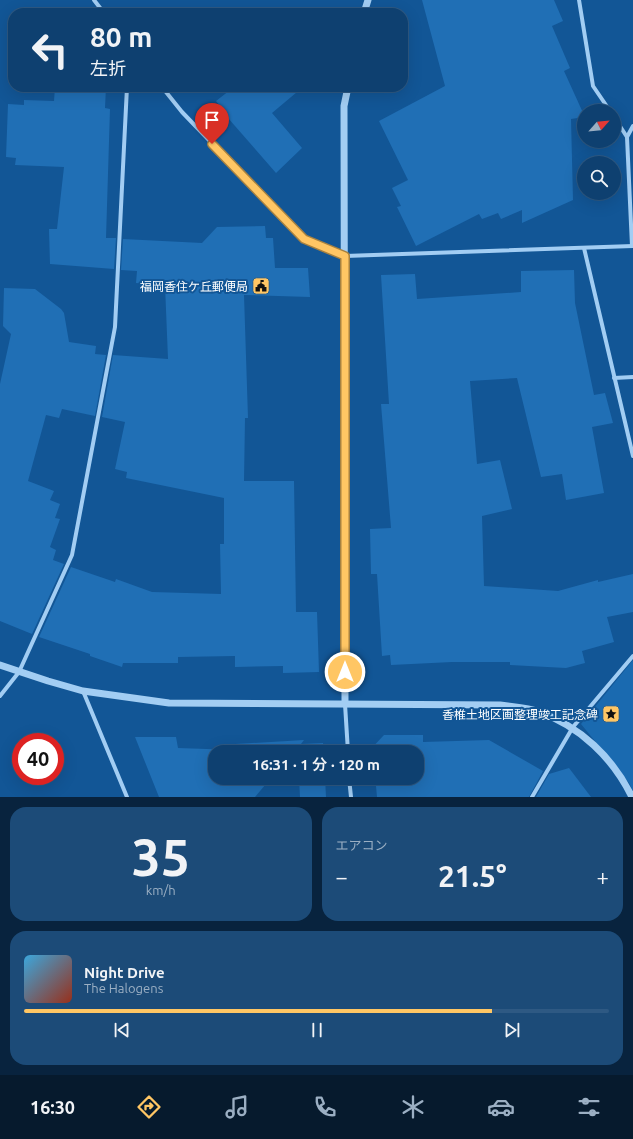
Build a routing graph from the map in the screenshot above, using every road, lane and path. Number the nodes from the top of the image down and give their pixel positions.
1 (94, 0) edge
2 (579, 0) edge
3 (100, 8) edge
4 (126, 92) edge
5 (166, 92) edge
6 (347, 92) edge
7 (605, 104) edge
8 (633, 126) edge
9 (621, 128) edge
10 (627, 137) junction
11 (632, 246) edge
12 (584, 248) junction
13 (345, 256) junction
14 (614, 378) junction
15 (633, 378) edge
16 (633, 456) edge
17 (633, 656) edge
18 (0, 665) edge
19 (19, 672) junction
20 (83, 691) junction
21 (0, 696) edge
22 (345, 704) junction
23 (572, 727) junction
24 (348, 745) edge
25 (349, 785) edge
26 (127, 797) edge
27 (350, 797) edge
28 (532, 797) edge
29 (632, 797) edge

1 - 3 street
2 - 7 street
4 - 19 street
5 - 13 street
6 - 13 street
8 - 10 street
9 - 10 street
10 - 11 street
11 - 12 street
12 - 13 street
12 - 14 street
13 - 22 street
14 - 15 street
14 - 16 street
17 - 23 street
18 - 19 street
19 - 20 street
19 - 21 street
20 - 22 street
20 - 26 street
22 - 23 street
22 - 24 street
23 - 28 street
23 - 29 street
25 - 27 street

